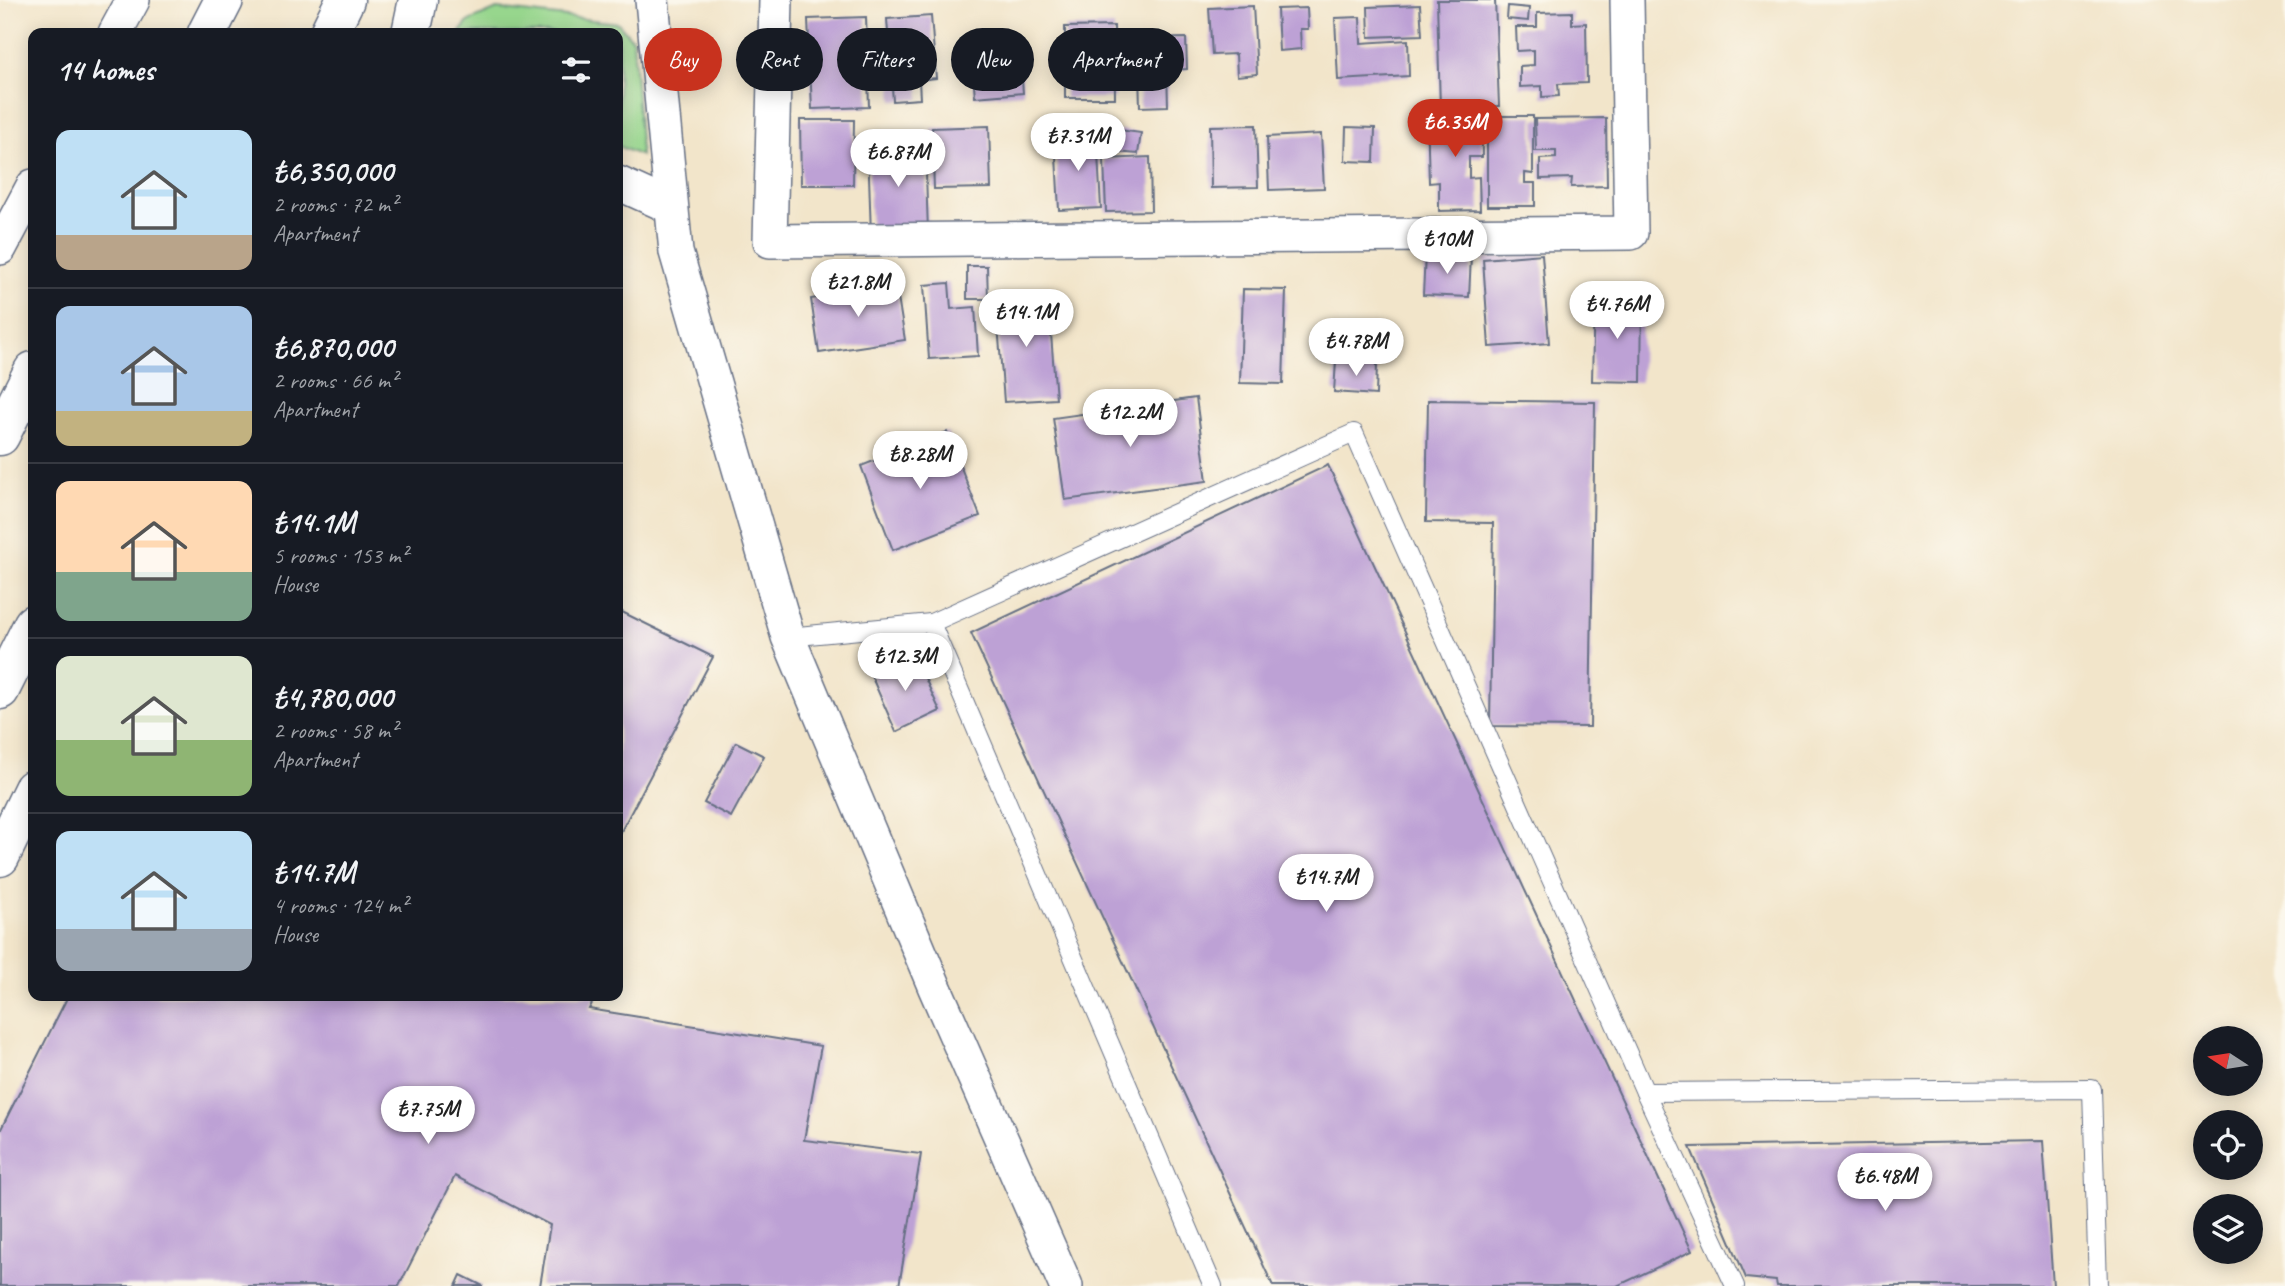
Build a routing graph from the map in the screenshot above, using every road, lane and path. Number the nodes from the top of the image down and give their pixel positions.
1 (132, 0) edge
2 (224, 0) edge
3 (345, 0) edge
4 (653, 0) edge
5 (776, 0) edge
6 (1627, 0) edge
7 (118, 28) edge
8 (210, 28) edge
9 (331, 28) edge
10 (623, 185) edge
11 (28, 195) edge
12 (671, 207) junction
13 (0, 248) edge
14 (28, 381) edge
15 (0, 436) edge
16 (931, 623) junction
17 (28, 634) edge
18 (788, 637) junction
19 (0, 690) edge
20 (28, 799) edge
21 (0, 857) edge
22 (1645, 1091) junction
23 (1066, 1286) edge
24 (1213, 1286) edge
25 (1735, 1286) edge
26 (2098, 1286) edge

1 - 7 street
2 - 8 highway
3 - 9 highway
4 - 12 street
5 - 6 street
10 - 12 street
11 - 13 street
12 - 18 street
14 - 15 highway
16 - 18 lane
16 - 22 lane
16 - 24 lane
17 - 19 highway
18 - 23 street
20 - 21 highway
22 - 25 lane
22 - 26 lane

